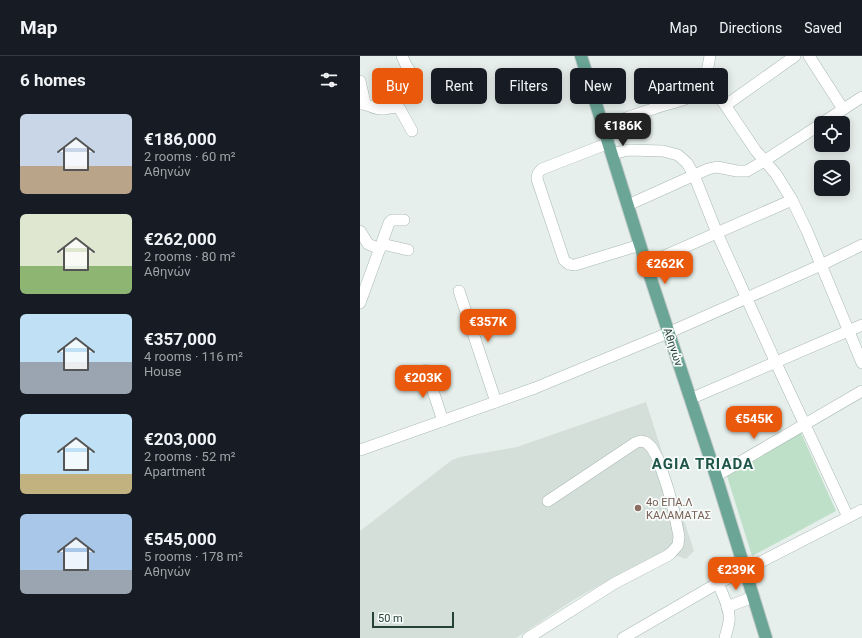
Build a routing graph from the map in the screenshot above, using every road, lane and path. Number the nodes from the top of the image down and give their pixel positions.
1 (402, 56) edge
2 (582, 56) edge
3 (710, 56) edge
4 (795, 56) edge
5 (809, 56) edge
6 (408, 68) edge
7 (707, 68) edge
8 (360, 81) edge
9 (862, 97) edge
10 (362, 104) edge
11 (669, 104) edge
12 (726, 106) joint
13 (843, 109) junction
14 (832, 116) edge
15 (604, 126) junction
16 (814, 128) edge
17 (412, 131) dead end
18 (610, 148) junction
19 (764, 161) junction
20 (694, 175) junction
21 (792, 200) junction
22 (628, 206) junction
23 (404, 220) dead end
24 (360, 231) edge
25 (717, 233) junction
26 (640, 245) junction
27 (862, 245) edge
28 (381, 247) junction
29 (408, 250) dead end
30 (646, 264) junction
31 (821, 265) junction
32 (459, 291) dead end
33 (747, 298) junction
34 (361, 299) edge
35 (862, 325) edge
36 (849, 332) junction
37 (668, 333) junction
38 (776, 363) junction
39 (862, 363) edge
40 (426, 370) dead end
41 (862, 392) edge
42 (690, 398) junction
43 (496, 402) junction
44 (443, 421) junction
45 (804, 424) junction
46 (360, 450) edge
47 (716, 476) junction
48 (548, 501) dead end
49 (862, 510) edge
50 (848, 517) junction
51 (745, 570) junction
52 (718, 582) junction
53 (753, 597) junction
54 (727, 607) junction
55 (528, 638) edge
56 (623, 638) edge
57 (726, 638) edge
58 (766, 638) edge

1 - 6 street
2 - 15 main road, Αθηνών
3 - 7 street
4 - 12 street
5 - 13 street
8 - 10 street
9 - 13 street
10 - 17 street
11 - 15 street
12 - 19 street
13 - 14 street
15 - 18 main road, Αθηνών
16 - 19 street
18 - 20 street
18 - 22 main road, Αθηνών
18 - 26 street
19 - 20 street
19 - 21 street
20 - 22 street
20 - 25 street
21 - 25 street
21 - 31 street
22 - 26 main road, Αθηνών
23 - 28 street
24 - 28 street
25 - 30 street
25 - 33 street
26 - 30 main road, Αθηνών
27 - 31 street
28 - 29 street
28 - 34 street
30 - 37 main road, Αθηνών
31 - 33 street
31 - 36 street
32 - 43 street
33 - 37 street
33 - 38 street
35 - 36 street
36 - 38 street
36 - 39 street
37 - 42 main road, Αθηνών
37 - 43 street
38 - 42 street
38 - 45 street
40 - 44 street
41 - 45 street
42 - 47 main road, Αθηνών
43 - 44 street
44 - 46 street
45 - 47 street
45 - 50 street
47 - 51 main road, Αθηνών
48 - 55 street
49 - 50 street
50 - 51 street
51 - 52 street
51 - 53 main road, Αθηνών
52 - 54 street
52 - 56 street
53 - 54 street
53 - 58 main road, Αθηνών
54 - 57 street

